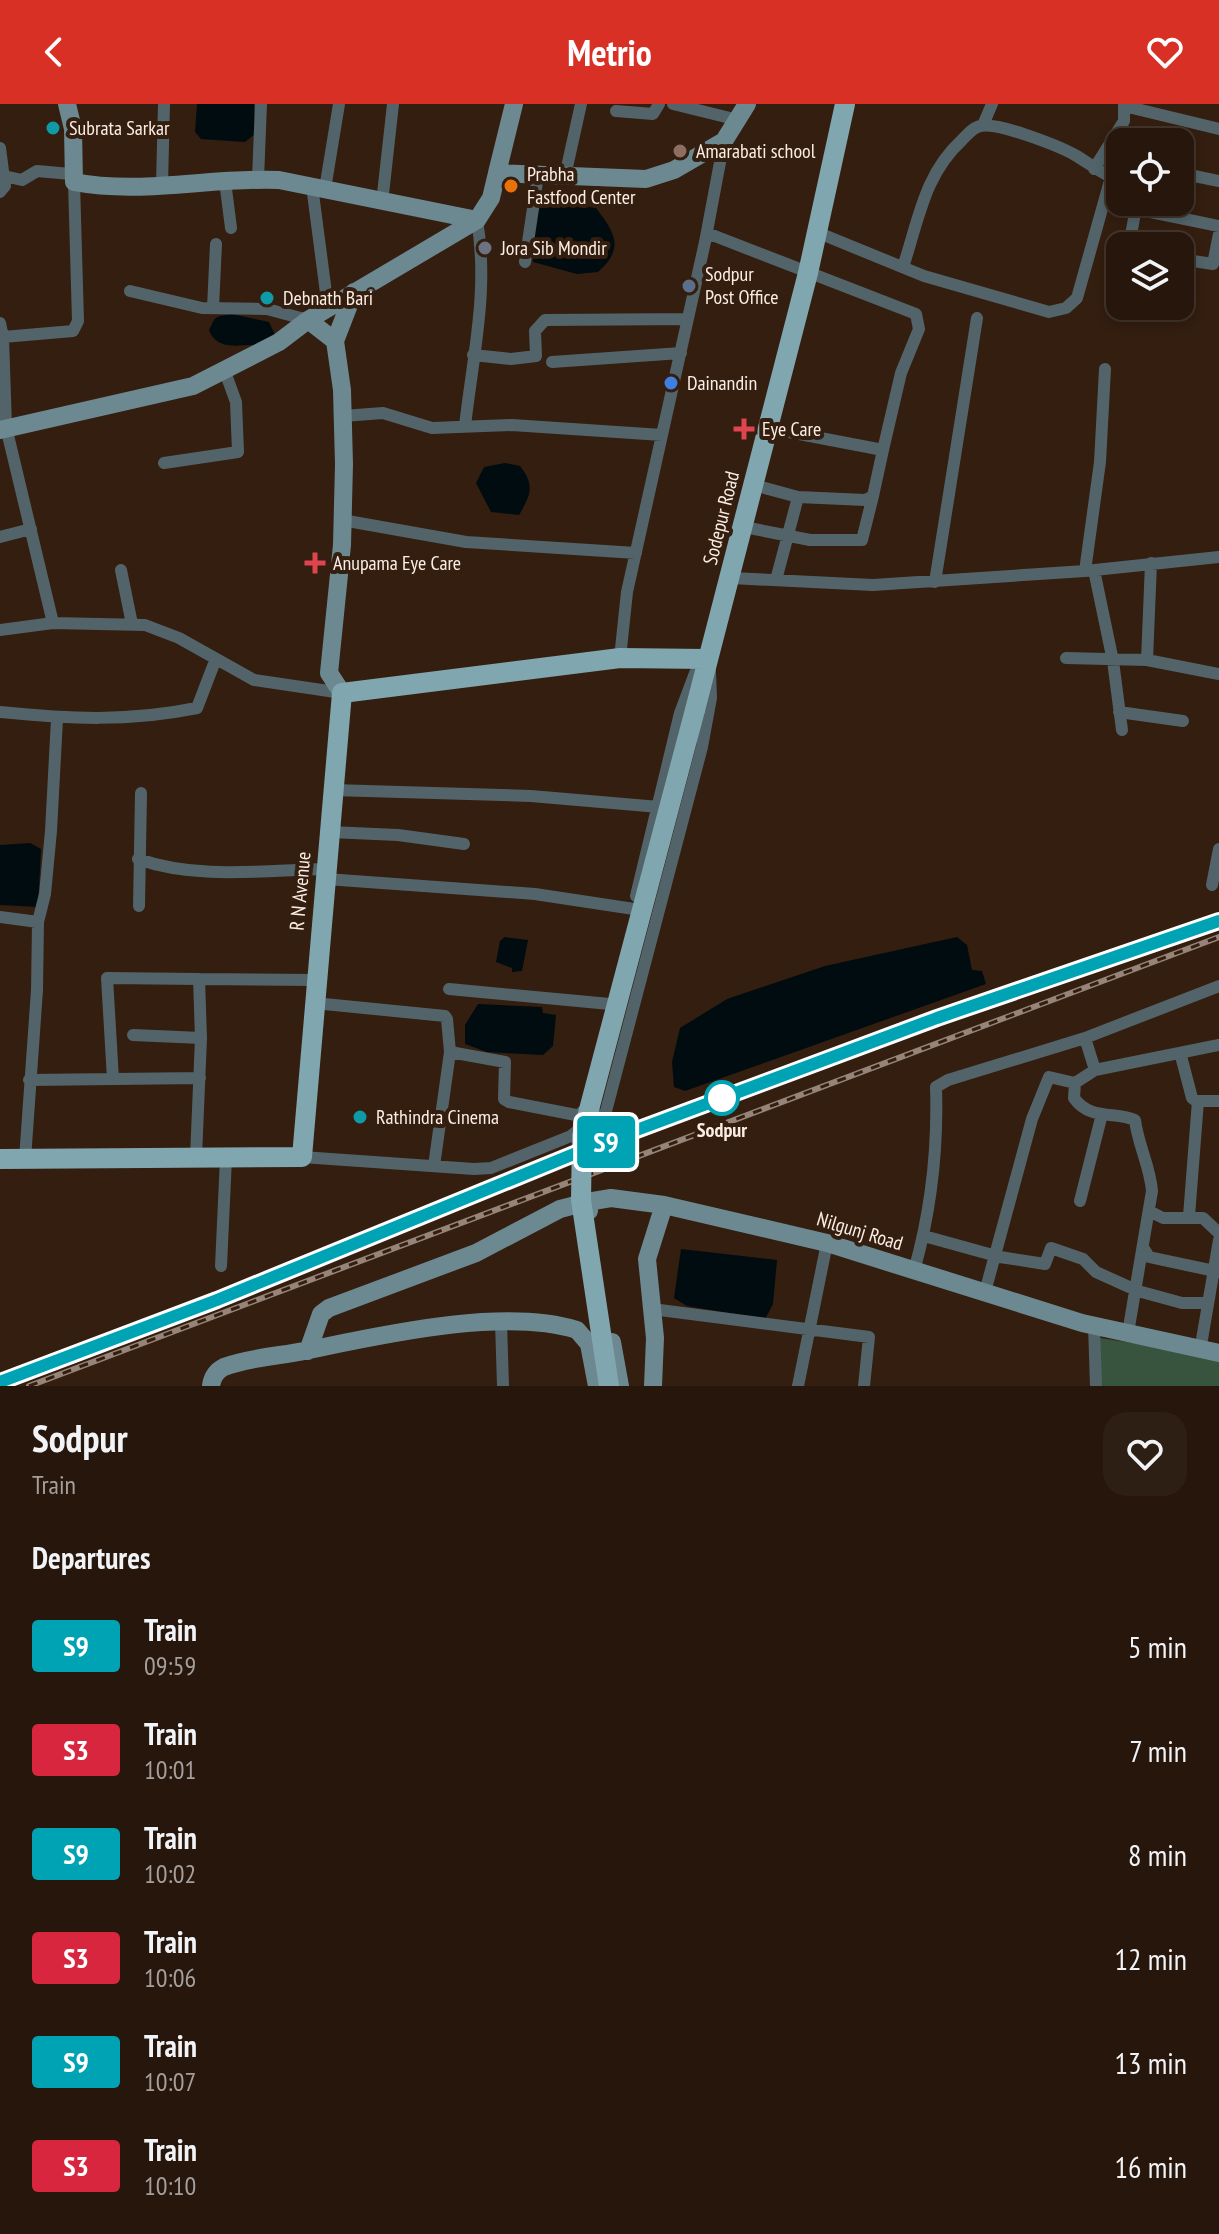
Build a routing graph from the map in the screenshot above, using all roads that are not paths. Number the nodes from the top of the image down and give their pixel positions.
1 (67, 104) edge
2 (164, 104) edge
3 (261, 104) edge
4 (339, 104) edge
5 (393, 104) edge
6 (514, 104) edge
7 (581, 104) edge
8 (659, 104) edge
9 (673, 104) edge
10 (845, 104) edge
11 (992, 104) edge
12 (1124, 105) edge
13 (616, 111) dead end
14 (742, 112) edge
15 (983, 125) junction
16 (1219, 129) edge
17 (724, 141) junction
18 (0, 148) edge
19 (1094, 169) junction
20 (497, 173) junction
21 (1106, 174) edge
22 (538, 175) junction
23 (4, 176) junction
24 (565, 176) junction
25 (1194, 176) edge
26 (72, 178) junction
27 (258, 179) junction
28 (225, 181) junction
29 (1219, 181) edge
30 (162, 185) junction
31 (319, 187) junction
32 (0, 192) edge
33 (382, 203) junction
34 (1106, 209) edge
35 (1178, 216) edge
36 (477, 220) junction
37 (1219, 226) edge
38 (231, 228) dead end
39 (814, 231) junction
40 (707, 233) junction
41 (1219, 234) edge
42 (216, 244) dead end
43 (1194, 261) edge
44 (525, 262) dead end
45 (903, 267) junction
46 (808, 273) junction
47 (130, 291) dead end
48 (354, 292) junction
49 (213, 308) junction
50 (328, 308) junction
51 (977, 318) dead end
52 (688, 319) junction
53 (308, 320) junction
54 (0, 323) edge
55 (2, 337) edge
56 (335, 341) junction
57 (681, 353) junction
58 (473, 355) junction
59 (552, 362) dead end
60 (2, 363) edge
61 (224, 369) junction
62 (1105, 369) dead end
63 (343, 416) junction
64 (465, 426) junction
65 (3, 428) edge
66 (768, 428) junction
67 (662, 435) junction
68 (883, 450) junction
69 (164, 463) dead end
70 (754, 485) junction
71 (873, 496) junction
72 (798, 497) junction
73 (342, 520) junction
74 (744, 527) junction
75 (31, 529) junction
76 (786, 536) junction
77 (0, 537) edge
78 (636, 553) junction
79 (1219, 557) edge
80 (1151, 563) junction
81 (121, 570) dead end
82 (1090, 570) junction
83 (731, 578) junction
84 (776, 580) junction
85 (935, 582) junction
86 (53, 623) junction
87 (132, 624) junction
88 (0, 630) edge
89 (620, 658) junction
90 (1066, 658) dead end
91 (706, 659) junction
92 (1147, 660) junction
93 (215, 661) junction
94 (1113, 661) junction
95 (1219, 674) edge
96 (342, 693) junction
97 (0, 712) edge
98 (1119, 712) junction
99 (57, 719) junction
100 (1183, 721) dead end
101 (1122, 730) dead end
102 (333, 790) junction
103 (141, 793) dead end
104 (659, 807) junction
105 (330, 832) junction
106 (464, 844) dead end
107 (1219, 849) edge
108 (138, 859) junction
109 (326, 874) junction
110 (1212, 885) dead end
111 (139, 906) dead end
112 (634, 909) junction
113 (0, 917) edge
114 (38, 922) junction
115 (199, 979) junction
116 (316, 980) junction
117 (1219, 986) edge
118 (449, 989) dead end
119 (314, 1003) junction
120 (610, 1004) junction
121 (133, 1035) dead end
122 (201, 1038) junction
123 (1085, 1038) junction
124 (1219, 1045) edge
125 (450, 1052) junction
126 (1181, 1056) junction
127 (1095, 1070) junction
128 (200, 1078) junction
129 (113, 1079) junction
130 (29, 1080) junction
131 (1075, 1083) junction
132 (1198, 1101) junction
133 (1219, 1101) edge
134 (1102, 1114) junction
135 (581, 1116) junction
136 (196, 1157) junction
137 (302, 1157) junction
138 (226, 1158) junction
139 (0, 1159) edge
140 (25, 1159) junction
141 (434, 1166) junction
142 (1080, 1201) dead end
143 (587, 1202) junction
144 (664, 1205) junction
145 (1149, 1211) junction
146 (1189, 1216) junction
147 (1219, 1233) edge
148 (924, 1236) junction
149 (1219, 1240) edge
150 (827, 1243) junction
151 (1144, 1249) junction
152 (996, 1253) junction
153 (221, 1266) dead end
154 (914, 1271) junction
155 (1216, 1272) edge
156 (1138, 1291) junction
157 (985, 1292) junction
158 (1207, 1303) junction
159 (652, 1309) junction
160 (501, 1322) junction
161 (1094, 1325) junction
162 (809, 1330) junction
163 (1128, 1333) junction
164 (308, 1351) junction
165 (1210, 1352) edge
166 (211, 1386) edge
167 (503, 1386) edge
168 (597, 1386) edge
169 (609, 1386) edge
170 (620, 1386) edge
171 (653, 1386) edge
172 (798, 1386) edge
173 (864, 1386) edge
174 (1096, 1386) edge

1 - 26 street
2 - 30 street
3 - 27 street
4 - 31 street
5 - 33 street
6 - 20 street
7 - 24 street
8 - 13 street
9 - 14 street
10 - 39 main road, Sodepur Road
11 - 15 street
12 - 16 street
12 - 19 street
14 - 17 street
15 - 19 street
15 - 45 street
17 - 24 street
17 - 40 street
18 - 23 street
19 - 21 street
20 - 22 street
20 - 36 street
22 - 24 street
22 - 44 street
23 - 26 street
23 - 32 street
25 - 29 street
26 - 30 street
26 - 55 street
27 - 28 street
27 - 31 street
28 - 30 street
28 - 38 street
31 - 33 street
31 - 50 street
33 - 36 street
34 - 45 street
35 - 37 street
36 - 48 street
36 - 58 street
39 - 45 street
39 - 46 main road, Sodepur Road
40 - 46 street
40 - 52 street
41 - 43 street
42 - 49 street
46 - 66 main road, Sodepur Road
46 - 68 street
47 - 49 street
48 - 50 street
48 - 56 street
49 - 53 street
50 - 53 street
51 - 85 street
52 - 57 street
52 - 58 street
53 - 56 street
53 - 61 street
54 - 55 street
55 - 60 street
56 - 63 street
57 - 59 street
57 - 67 street
58 - 64 street
60 - 65 street
61 - 65 street
61 - 69 street
62 - 82 street
63 - 64 street
63 - 73 street
64 - 67 street
65 - 75 street
66 - 68 street
66 - 70 main road, Sodepur Road
67 - 78 street
68 - 71 street
70 - 72 street
70 - 74 main road, Sodepur Road
71 - 72 street
71 - 76 street
72 - 76 street
73 - 78 street
73 - 96 street
74 - 76 street
74 - 83 main road, Sodepur Road
75 - 77 street
75 - 86 street
76 - 84 street
78 - 89 street
79 - 80 street
80 - 82 street
80 - 92 street
81 - 87 street
82 - 85 street
82 - 94 street
83 - 84 street
83 - 91 main road, Sodepur Road
84 - 85 street
86 - 87 street
86 - 88 street
87 - 93 street
89 - 91 main road
89 - 96 main road
90 - 94 street
91 - 104 street
91 - 135 street
91 - 169 main road, Sodepur Road, bridge
92 - 94 street
92 - 95 street
93 - 96 street
93 - 99 street
94 - 98 street
96 - 102 main road, R N Avenue
97 - 99 street
98 - 100 street
98 - 101 street
99 - 114 street
102 - 104 street
102 - 105 main road, R N Avenue
103 - 108 street
104 - 112 street
105 - 106 street
105 - 109 main road, R N Avenue
107 - 110 street
108 - 109 street
108 - 111 street
109 - 112 street
109 - 116 main road, R N Avenue
112 - 120 street
113 - 114 street
114 - 130 street
115 - 116 street
115 - 122 street
115 - 129 street
116 - 119 main road, R N Avenue
117 - 123 street
118 - 120 street
119 - 125 street
119 - 137 main road, R N Avenue
120 - 135 street
121 - 122 street
122 - 128 street
123 - 127 street
123 - 148 street
124 - 126 street
125 - 135 street
125 - 141 street
126 - 127 street
126 - 132 street
127 - 131 street
128 - 129 street
128 - 136 street
129 - 130 street
130 - 140 street
131 - 134 street
131 - 152 street
132 - 133 street
132 - 146 street
134 - 142 street
134 - 145 street
135 - 141 street
136 - 138 main road
136 - 140 main road
137 - 138 main road
137 - 141 street
138 - 153 street
139 - 140 main road
143 - 144 street, Nilgunj Road
143 - 164 street, Nilgunj Road
143 - 170 street
144 - 150 street, Nilgunj Road
144 - 159 street
145 - 146 street
145 - 151 street
146 - 147 street
148 - 152 street
148 - 154 street
149 - 155 street
150 - 154 street, Nilgunj Road
150 - 162 street
151 - 155 street
151 - 156 street
152 - 156 street
152 - 157 street
154 - 157 street, Nilgunj Road
155 - 158 street
156 - 158 street
156 - 163 street
157 - 161 street, Nilgunj Road
158 - 165 street
159 - 162 street
159 - 171 street
160 - 164 street
160 - 167 street
160 - 168 street
161 - 163 street, Nilgunj Road
161 - 174 street
162 - 172 street
162 - 173 street
163 - 165 street, Nilgunj Road
164 - 166 street

